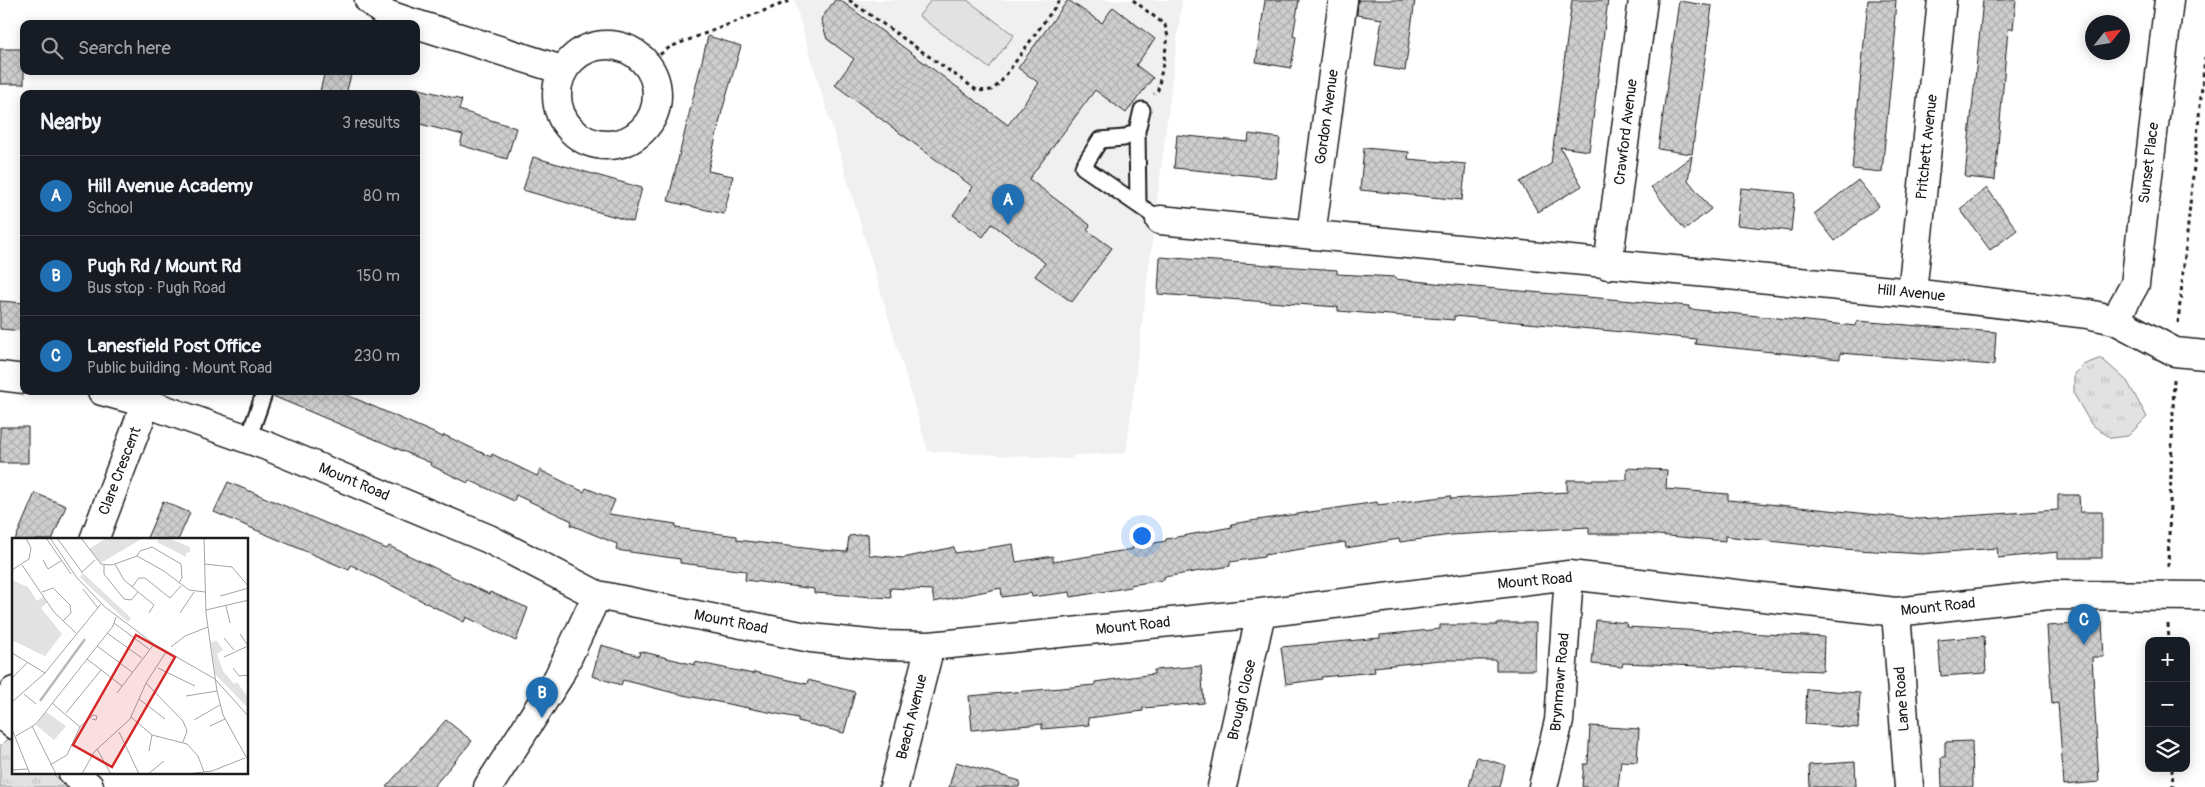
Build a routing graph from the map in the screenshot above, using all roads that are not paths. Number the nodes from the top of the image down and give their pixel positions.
1 (369, 0) edge
2 (1343, 0) edge
3 (1643, 0) edge
4 (1942, 0) edge
5 (2169, 0) edge
6 (404, 20) edge
7 (420, 25) edge
8 (562, 70) junction
9 (1142, 110) road end
10 (1137, 131) junction
11 (1138, 203) junction
12 (1160, 220) joint
13 (1311, 234) junction
14 (1608, 265) junction
15 (1912, 293) junction
16 (2115, 320) junction
17 (2205, 355) edge
18 (0, 376) edge
19 (20, 378) edge
20 (117, 395) edge
21 (264, 395) edge
22 (146, 403) junction
23 (248, 439) junction
24 (95, 538) edge
25 (1569, 575) junction
26 (597, 595) junction
27 (2205, 596) edge
28 (1896, 612) junction
29 (1261, 613) junction
30 (930, 646) junction
31 (12, 694) edge
32 (0, 714) edge
33 (12, 723) edge
34 (488, 787) edge
35 (894, 787) edge
36 (1222, 787) edge
37 (1543, 787) edge
38 (1909, 787) edge

1 - 6 street
2 - 13 street, Gordon Avenue
3 - 14 street, Crawford Avenue
4 - 15 street, Pritchett Avenue
5 - 16 street, Sunset Place
7 - 8 street
8 - 8 street
9 - 10 lane
10 - 11 lane
10 - 11 lane
11 - 12 lane
12 - 13 street, Hill Avenue
13 - 14 street, Hill Avenue
14 - 15 street, Hill Avenue
15 - 16 street, Hill Avenue
16 - 17 street, Hill Avenue
18 - 19 street
20 - 22 street, Mount Road
21 - 23 lane
22 - 23 street, Mount Road
22 - 24 street, Clare Crescent
23 - 26 street, Mount Road
25 - 28 street, Mount Road
25 - 29 street, Mount Road
25 - 37 street, Brynmawr Road
26 - 30 street, Mount Road
26 - 34 street
27 - 28 street, Mount Road
28 - 38 street, Lane Road
29 - 30 street, Mount Road
29 - 36 street, Brough Close
30 - 35 street, Beach Avenue
31 - 32 street
32 - 33 street

